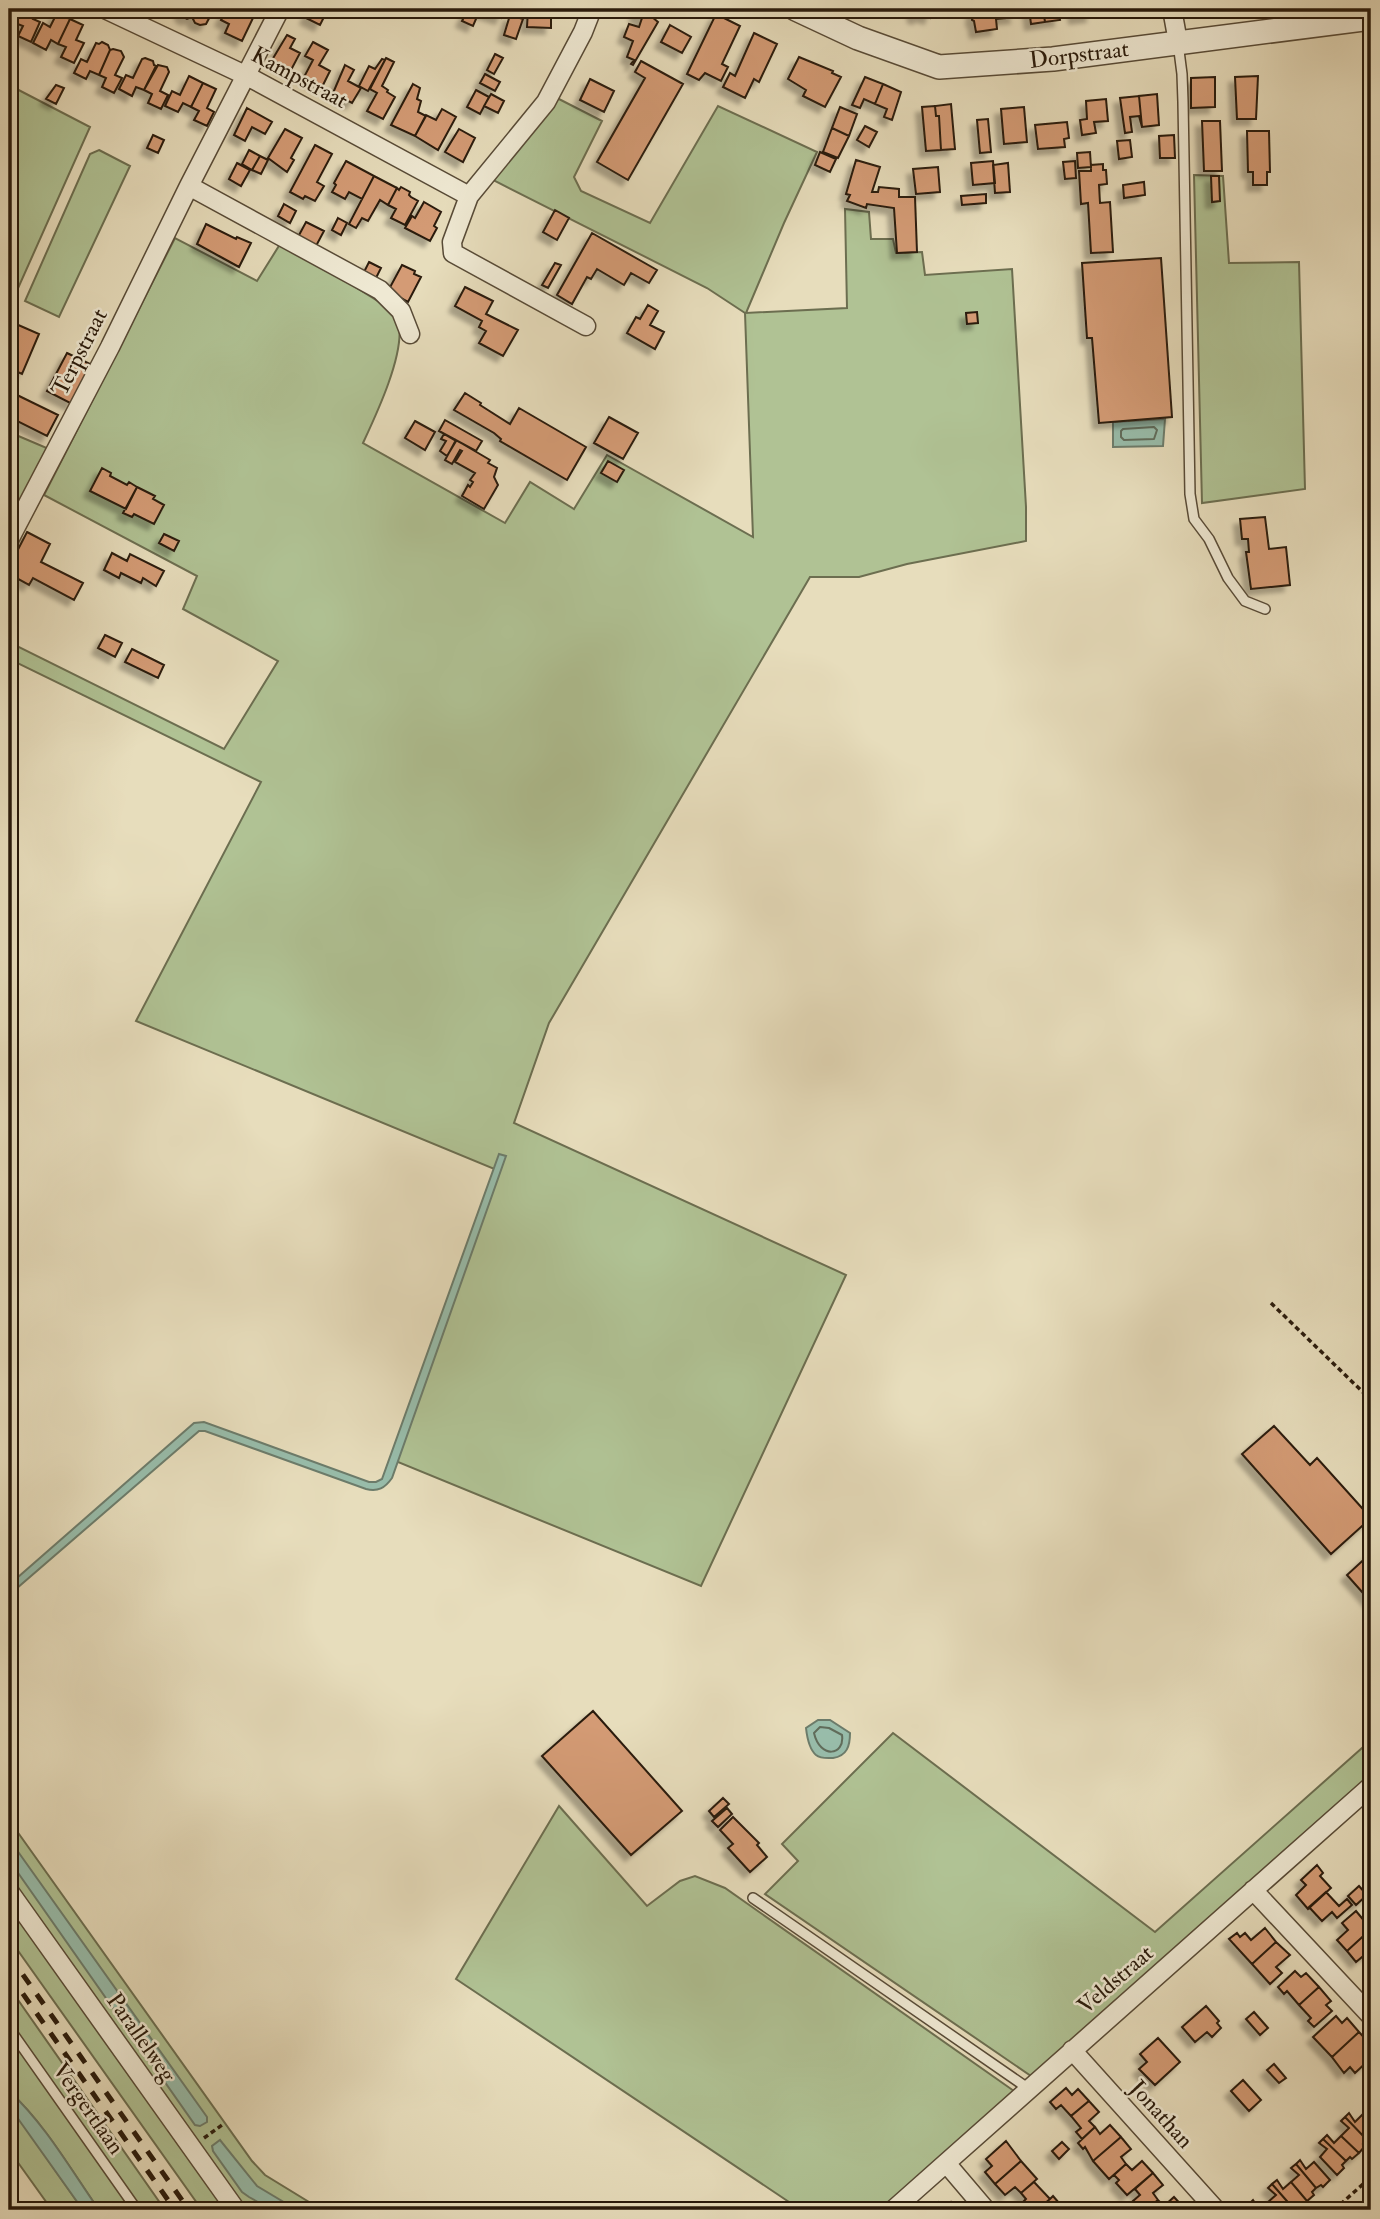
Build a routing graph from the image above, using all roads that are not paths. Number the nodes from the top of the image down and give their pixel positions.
1 (105, 9) edge
2 (280, 9) edge
3 (592, 9) edge
4 (796, 9) edge
5 (1172, 9) edge
6 (1371, 19) edge
7 (1178, 42) junction
8 (247, 76) junction
9 (189, 186) junction
10 (469, 196) junction
11 (586, 326) dead end
12 (410, 334) dead end
13 (9, 540) edge
14 (1265, 609) dead end
15 (1371, 1786) edge
16 (1254, 1890) junction
17 (9, 1891) edge
18 (753, 1898) dead end
19 (1371, 2016) edge
20 (9, 2028) edge
21 (1072, 2050) junction
22 (1029, 2089) junction
23 (946, 2163) junction
24 (137, 2210) edge
25 (236, 2210) edge
26 (893, 2210) edge
27 (986, 2210) edge
28 (1216, 2210) edge

1 - 8 street, Kampstraat
2 - 8 street, Terpstraat
3 - 10 street
4 - 7 street, Dorpstraat
5 - 7 street
6 - 7 street, Dorpstraat
7 - 14 lane
8 - 9 street, Terpstraat
8 - 10 street, Kampstraat
9 - 12 street
9 - 13 street, Terpstraat
10 - 11 street
15 - 16 street, Veldstraat
16 - 19 street
16 - 21 street, Veldstraat
17 - 25 street, Parallelweg
18 - 22 lane
20 - 24 lane, Vergertlaan
21 - 22 street, Veldstraat
21 - 28 street, Jonathan
22 - 23 street, Veldstraat
23 - 26 street, Veldstraat
23 - 27 street

